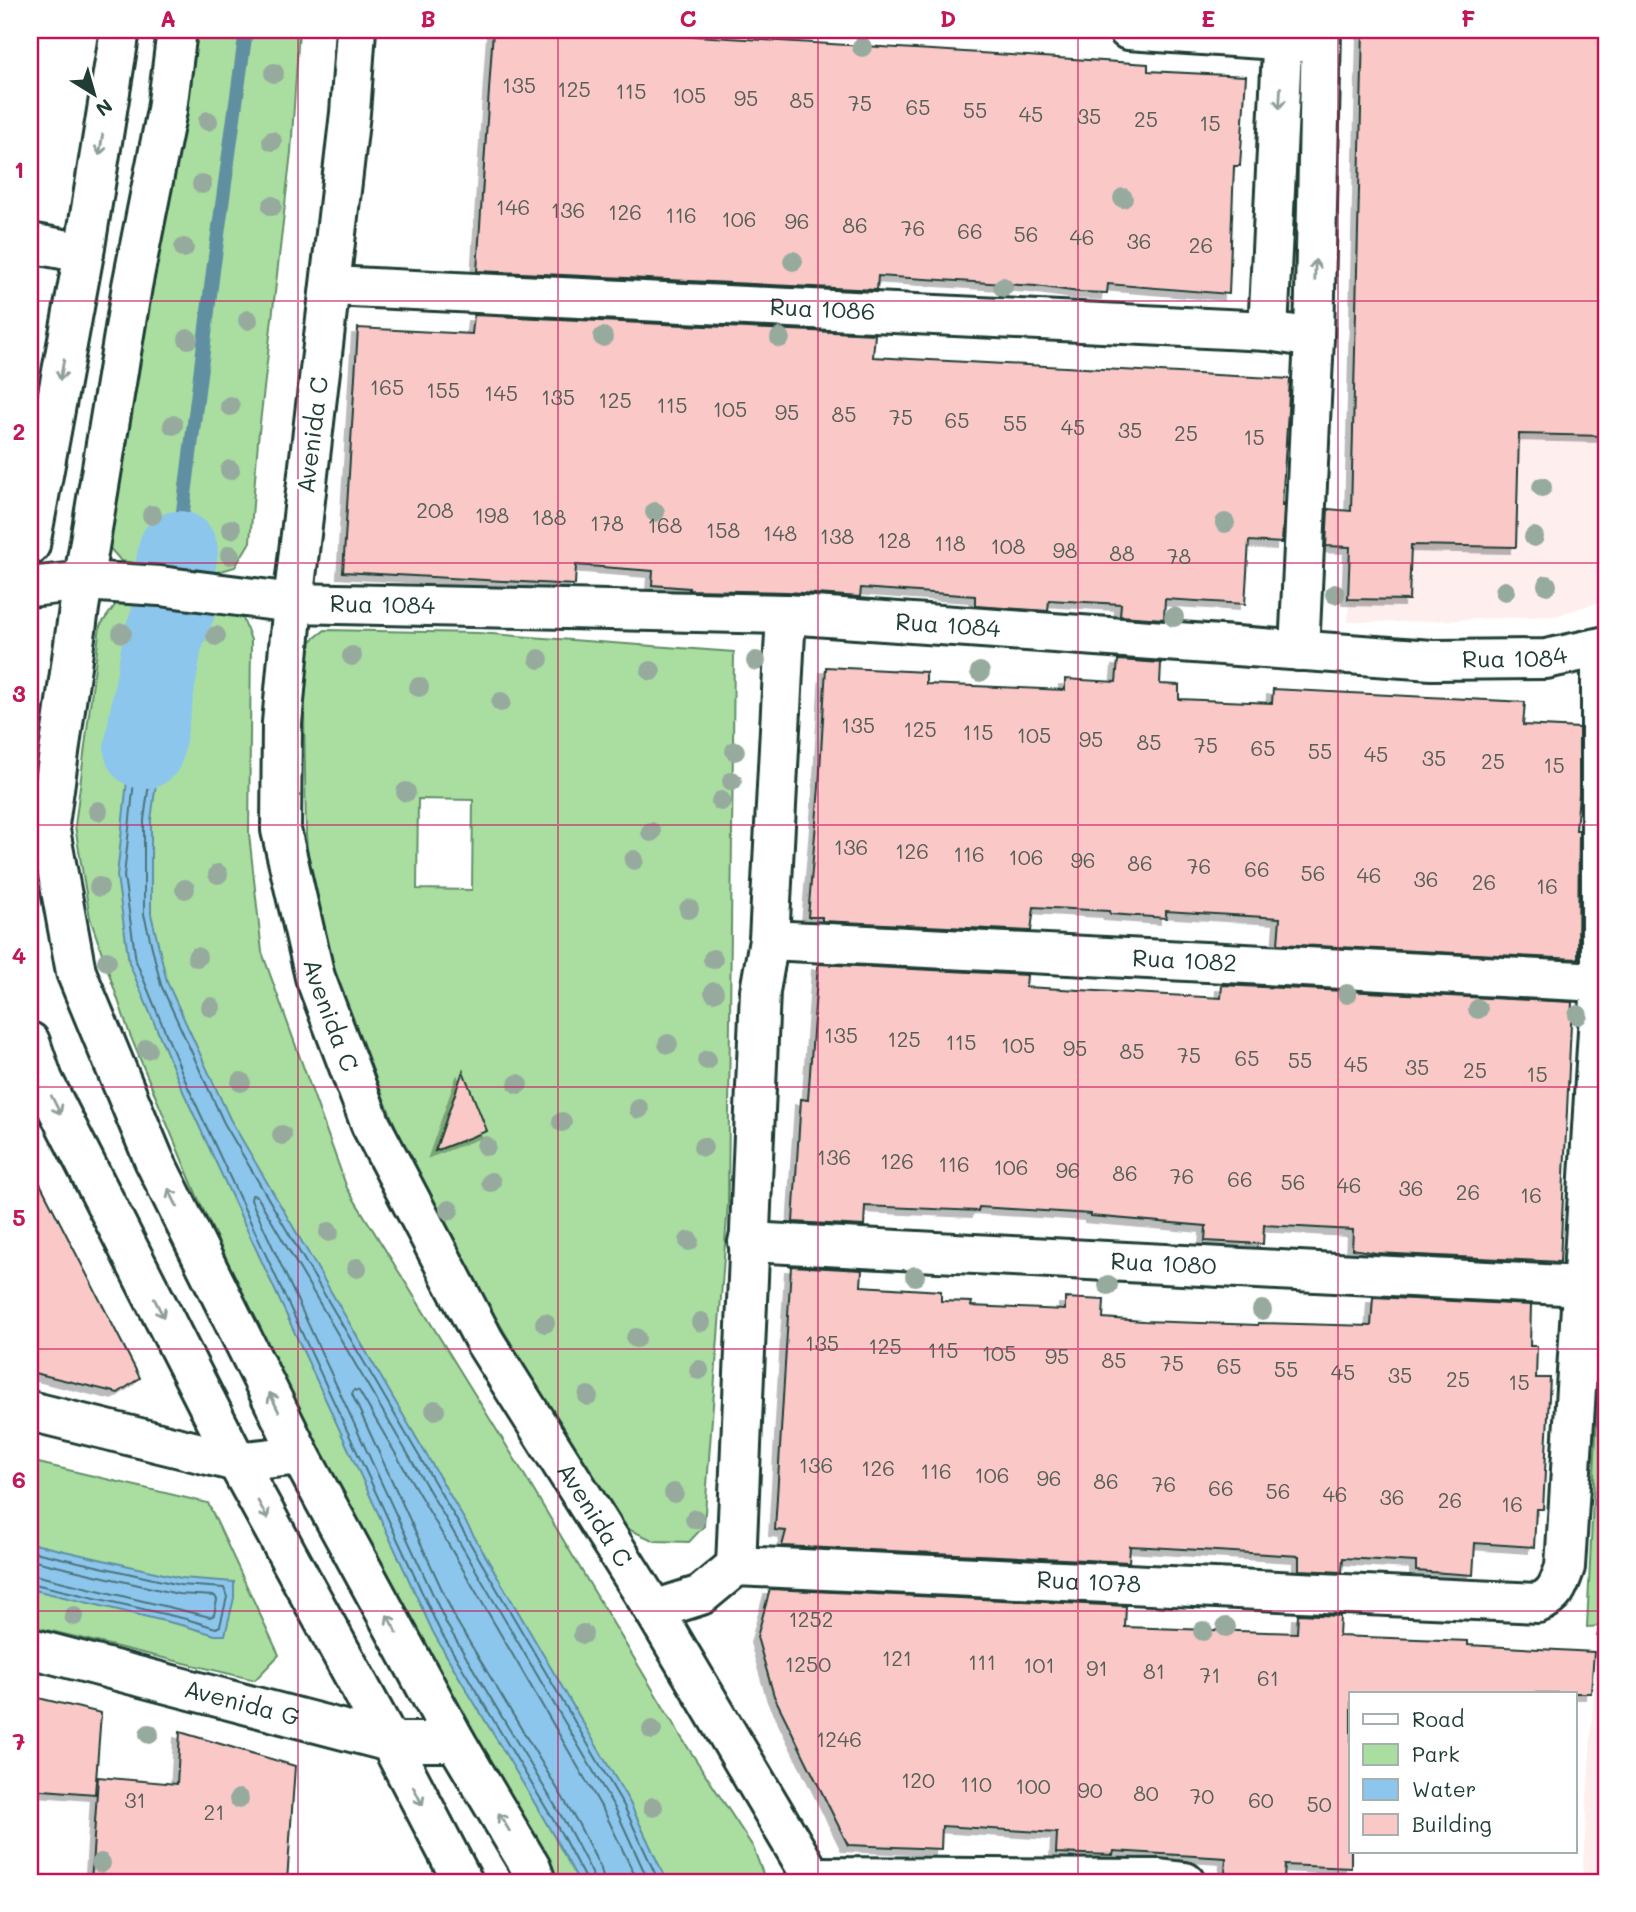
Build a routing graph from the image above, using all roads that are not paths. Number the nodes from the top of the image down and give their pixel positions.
1 (120, 30) edge
2 (177, 30) edge
3 (356, 30) edge
4 (1128, 30) edge
5 (1283, 35) edge
6 (1320, 37) edge
7 (30, 243) edge
8 (83, 253) junction
9 (331, 286) junction
10 (1268, 331) junction
11 (1314, 338) junction
12 (30, 545) edge
13 (84, 581) junction
14 (30, 587) edge
15 (293, 603) junction
16 (786, 614) junction
17 (1604, 647) edge
18 (1299, 651) junction
19 (769, 940) junction
20 (1601, 982) junction
21 (30, 1042) edge
22 (748, 1242) junction
23 (1581, 1286) junction
24 (30, 1411) edge
25 (300, 1455) junction
26 (237, 1462) junction
27 (736, 1566) junction
28 (654, 1610) junction
29 (30, 1648) edge
30 (390, 1742) junction
31 (456, 1742) junction
32 (812, 1880) edge
33 (463, 1882) edge
34 (536, 1882) edge
35 (1185, 1882) edge

1 -> 8 street
2 - 13 street
3 - 9 street, Avenida C
4 - 5 street
5 - 6 street
5 -> 10 street
11 -> 6 street
7 - 8 street
8 -> 12 street
9 - 10 street, Rua 1086
9 - 15 street, Avenida C
10 - 11 street, Rua 1086
11 - 18 street
13 - 14 street, Rua 1084
13 - 15 street, Rua 1084
25 -> 13 street
15 - 16 street, Rua 1084
15 - 28 street, Avenida C
16 - 18 street, Rua 1084
16 - 19 street
17 - 18 street, Rua 1084
17 - 20 street
19 - 20 street, Rua 1082
19 - 22 street
20 - 23 street
21 -> 26 street
22 - 23 street, Rua 1080
22 - 27 street
23 - 27 street, Rua 1078
24 - 26 street
25 - 26 street
31 -> 25 street
26 -> 30 street
27 - 28 street
28 - 32 street, Avenida C
29 - 30 street, Avenida G
30 - 31 street, Avenida G
30 -> 33 street
34 -> 31 street
32 - 35 street

